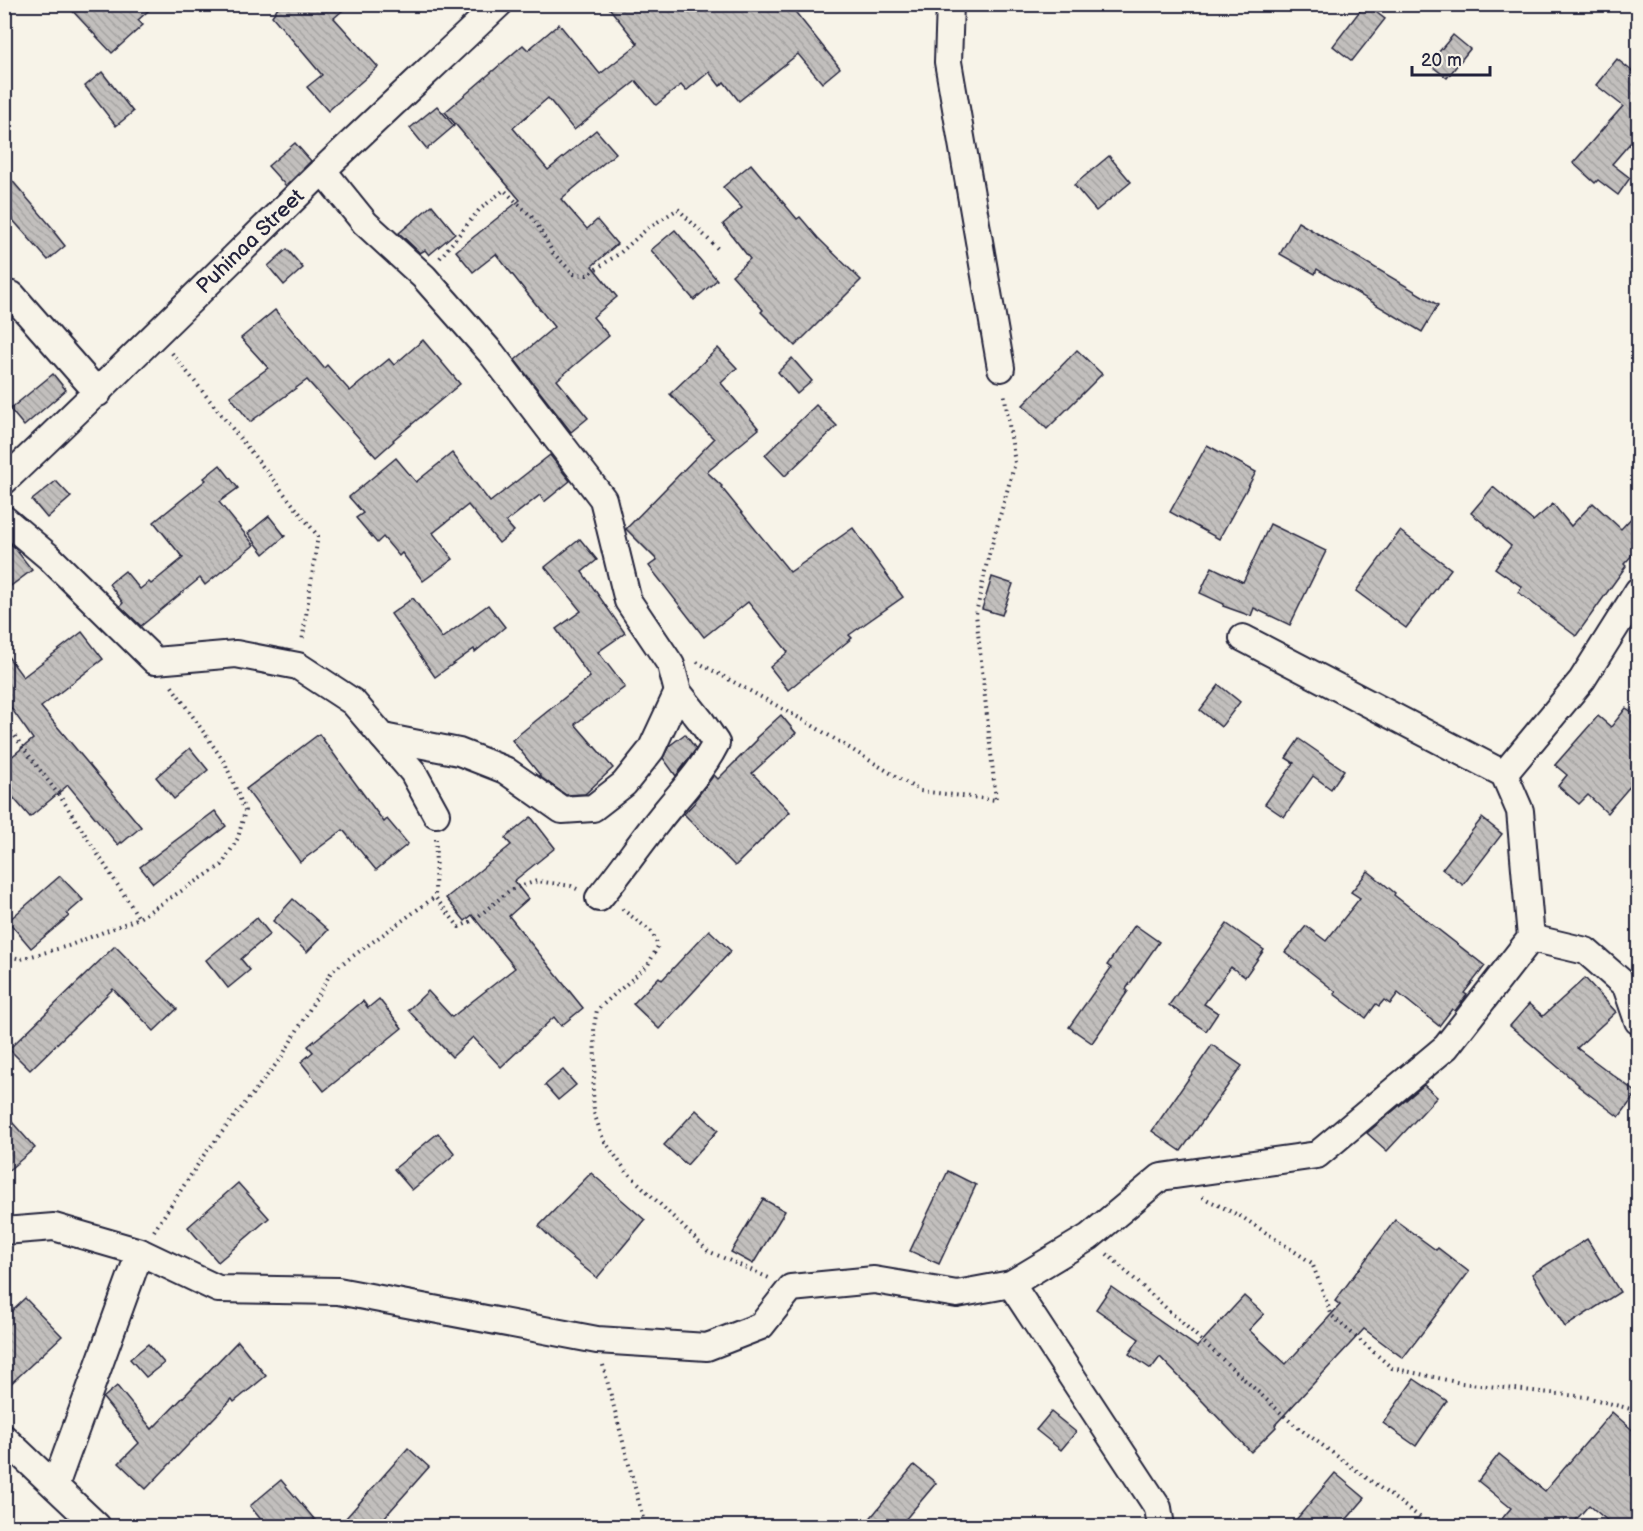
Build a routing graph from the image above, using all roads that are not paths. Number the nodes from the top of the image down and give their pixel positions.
1 (499, 4) edge
2 (950, 4) edge
3 (323, 171) junction
4 (4, 294) edge
5 (1001, 368) road end
6 (98, 393) junction
7 (4, 481) edge
8 (4, 519) edge
9 (1636, 599) edge
10 (1243, 638) dead end
11 (678, 692) junction
12 (383, 737) junction
13 (1504, 774) junction
14 (436, 814) road end
15 (599, 898) road end
16 (1531, 938) junction
17 (1638, 1021) edge
18 (4, 1231) edge
19 (140, 1252) junction
20 (1011, 1284) junction
21 (4, 1438) edge
22 (56, 1486) junction
23 (97, 1527) edge
24 (1161, 1527) edge

1 - 3 street, Puhinaa Street
2 - 5 street
3 - 6 street, Puhinaa Street
3 - 11 street
4 - 6 street
6 - 7 street, Puhinaa Street
8 - 12 street
9 - 13 street
10 - 13 street
11 - 12 street
11 - 15 street
12 - 14 street
13 - 16 street
16 - 17 street
16 - 20 street
18 - 19 street
19 - 20 street
19 - 22 street
20 - 24 street
21 - 22 street
22 - 23 street

